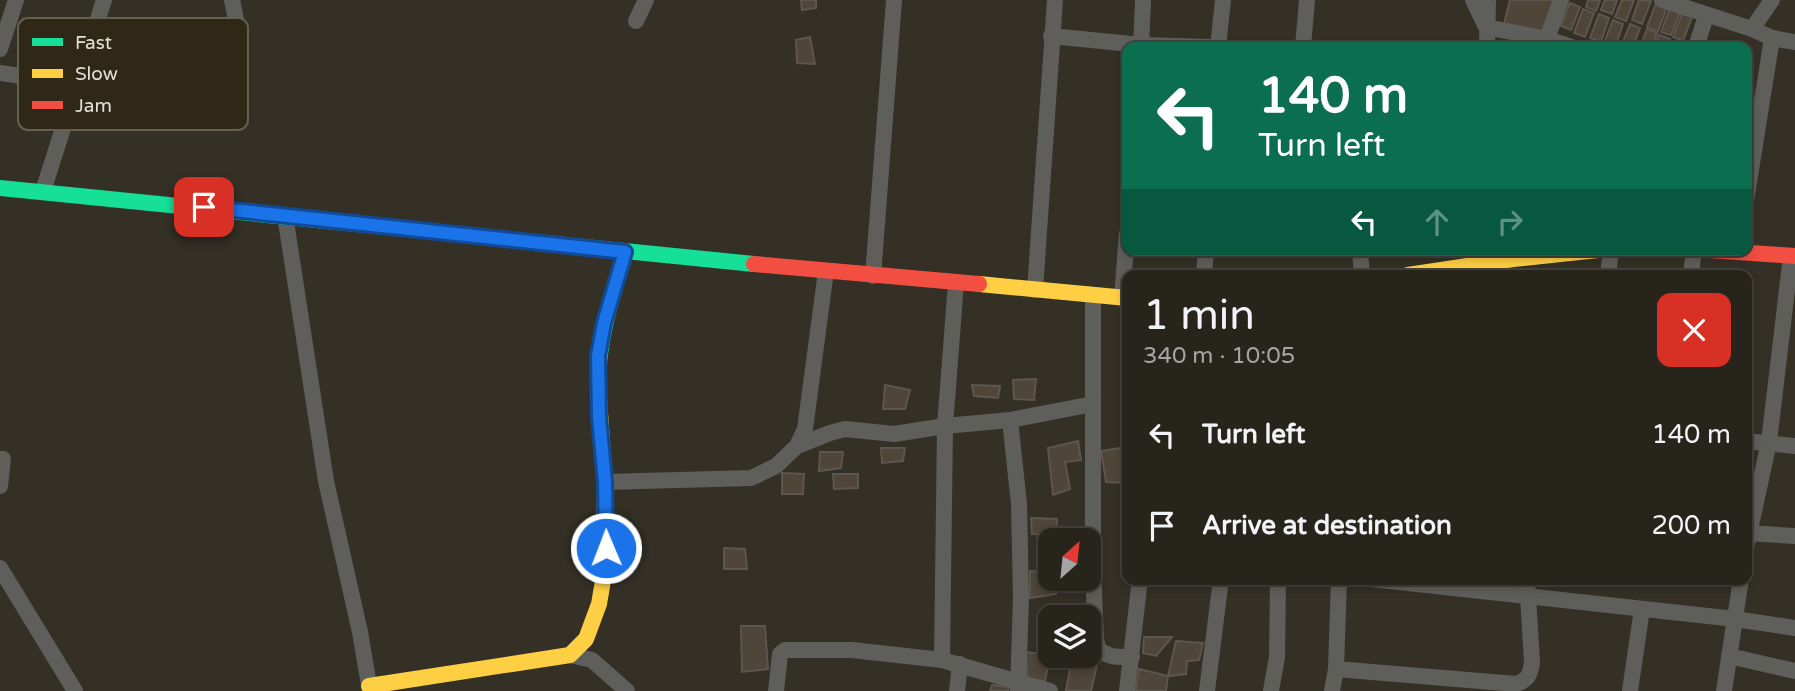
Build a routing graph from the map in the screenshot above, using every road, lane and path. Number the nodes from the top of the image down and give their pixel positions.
1 (16, 0) edge
2 (104, 0) edge
3 (232, 0) edge
4 (646, 0) edge
5 (894, 0) edge
6 (1055, 0) edge
7 (1143, 0) edge
8 (1223, 0) edge
9 (1307, 0) edge
10 (1473, 0) edge
11 (1488, 0) edge
12 (1562, 0) edge
13 (1662, 0) edge
14 (1772, 0) edge
15 (1706, 16) junction
16 (98, 18) edge
17 (236, 18) edge
18 (636, 21) dead end
19 (1486, 27) junction
20 (1752, 29) junction
21 (1051, 36) junction
22 (1772, 38) junction
23 (1547, 39) junction
24 (1141, 42) edge
25 (1219, 42) edge
26 (1303, 42) edge
27 (1487, 42) edge
28 (1556, 42) edge
29 (1698, 42) edge
30 (1795, 42) edge
31 (1122, 44) edge
32 (0, 49) edge
33 (0, 73) edge
34 (18, 76) edge
35 (62, 130) edge
36 (1752, 163) edge
37 (0, 188) edge
38 (43, 191) junction
39 (285, 215) junction
40 (625, 252) junction
41 (1752, 252) edge
42 (1490, 256) edge
43 (1568, 256) edge
44 (1793, 256) edge
45 (1512, 267) edge
46 (1430, 270) edge
47 (826, 271) junction
48 (873, 276) junction
49 (956, 283) junction
50 (1035, 290) junction
51 (1093, 295) junction
52 (1122, 298) edge
53 (1093, 404) junction
54 (1010, 420) junction
55 (945, 426) junction
56 (1752, 441) edge
57 (1769, 442) junction
58 (797, 446) junction
59 (1795, 446) edge
60 (0, 459) edge
61 (605, 482) junction
62 (0, 486) edge
63 (1752, 516) edge
64 (1795, 536) edge
65 (1752, 538) edge
66 (0, 568) edge
67 (1139, 585) edge
68 (1220, 585) edge
69 (1278, 585) edge
70 (1339, 585) edge
71 (1426, 585) edge
72 (1527, 585) edge
73 (1740, 585) edge
74 (1528, 596) junction
75 (1642, 609) junction
76 (1735, 619) junction
77 (1795, 628) edge
78 (586, 639) junction
79 (570, 654) junction
80 (1730, 656) junction
81 (1132, 657) junction
82 (592, 660) junction
83 (942, 660) junction
84 (960, 664) junction
85 (1336, 669) junction
86 (1795, 671) edge
87 (1019, 686) edge
88 (369, 688) edge
89 (75, 691) edge
90 (626, 691) edge
91 (776, 691) edge
92 (957, 691) edge
93 (1050, 691) edge
94 (1127, 691) edge
95 (1207, 691) edge
96 (1271, 691) edge
97 (1332, 691) edge
98 (1630, 691) edge
99 (1724, 691) edge

1 - 32 street
2 - 16 street
3 - 17 street
4 - 18 street
5 - 48 street
6 - 21 street
7 - 24 street
8 - 25 street
9 - 26 street
10 - 19 street
11 - 19 street
12 - 23 street
13 - 15 street
14 - 20 street
15 - 20 street
15 - 29 street
19 - 23 street
19 - 27 street
20 - 22 street
21 - 31 street
21 - 50 street
22 - 30 street
22 - 36 street
23 - 28 street
33 - 34 street
35 - 38 street
37 - 38 street
38 - 39 street
39 - 40 street
39 - 88 street
40 - 47 street
40 - 61 street
41 - 44 street
42 - 45 street
42 - 46 street
43 - 45 street
44 - 57 street
47 - 48 street
47 - 58 street
48 - 49 street
49 - 50 street
49 - 55 street
50 - 51 street
51 - 52 street
51 - 53 street
53 - 54 street
53 - 81 street
54 - 55 street
54 - 87 street
55 - 58 street
55 - 83 street
56 - 57 street
57 - 59 street
57 - 63 street
58 - 61 street
60 - 62 street
61 - 78 street
64 - 65 street
66 - 89 street
67 - 81 street
68 - 95 street
69 - 96 street
70 - 85 street
71 - 74 street
72 - 74 street
73 - 76 street
74 - 75 street
74 - 85 street
75 - 76 street
75 - 98 street
76 - 77 street
76 - 80 street
78 - 79 street
78 - 82 street
79 - 82 street
79 - 88 street
80 - 86 street
80 - 99 street
81 - 94 street
82 - 90 street
83 - 84 street
83 - 91 street
84 - 87 street
84 - 92 street
85 - 97 street
87 - 93 street

